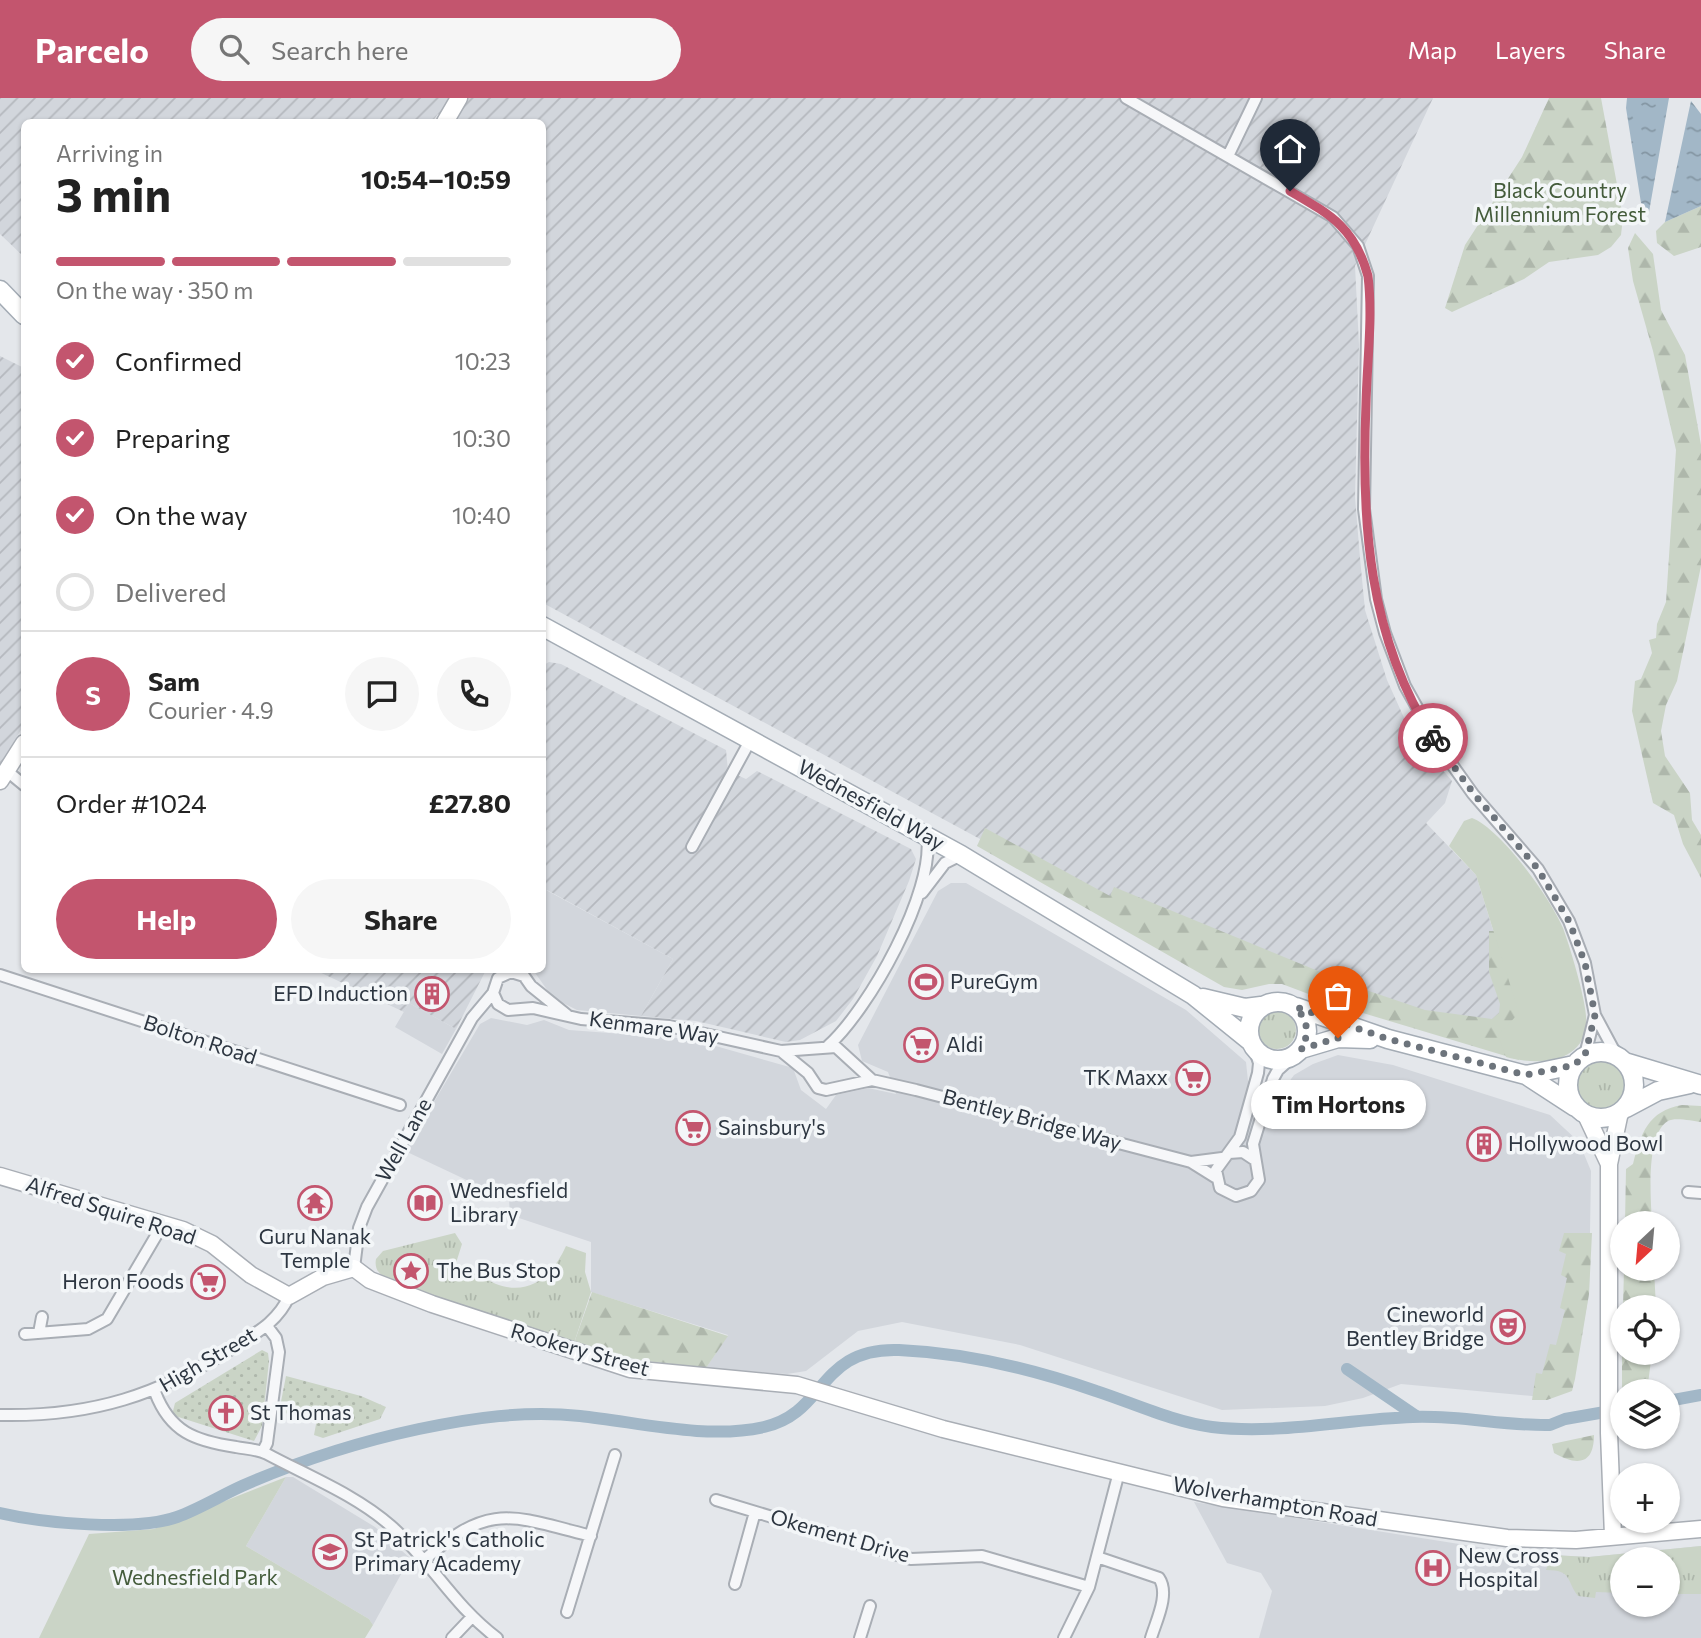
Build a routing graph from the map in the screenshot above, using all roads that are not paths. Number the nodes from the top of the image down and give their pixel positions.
1 (459, 98) edge
2 (1126, 98) edge
3 (1256, 98) edge
4 (447, 119) edge
5 (1228, 156) junction
6 (0, 290) edge
7 (0, 298) edge
8 (21, 312) edge
9 (21, 313) edge
10 (546, 628) edge
11 (751, 739) junction
12 (21, 748) edge
13 (3, 776) edge
14 (21, 784) edge
15 (927, 836) junction
16 (692, 847) dead end
17 (961, 855) junction
18 (918, 898) junction
19 (516, 973) edge
20 (498, 974) edge
21 (0, 975) edge
22 (531, 986) junction
23 (1193, 995) junction
24 (495, 999) junction
25 (1261, 1006) junction
26 (1296, 1007) junction
27 (520, 1009) junction
28 (567, 1015) junction
29 (1595, 1015) junction
30 (848, 1028) junction
31 (1388, 1039) junction
32 (1252, 1044) junction
33 (823, 1047) junction
34 (780, 1051) junction
35 (1299, 1051) junction
36 (1621, 1059) junction
37 (850, 1060) junction
38 (1580, 1060) junction
39 (808, 1073) junction
40 (1526, 1075) junction
41 (872, 1080) junction
42 (845, 1084) junction
43 (1696, 1084) edge
44 (400, 1105) dead end
45 (1623, 1110) junction
46 (1580, 1111) junction
47 (1225, 1156) junction
48 (1255, 1160) junction
49 (1191, 1162) junction
50 (1609, 1164) junction
51 (0, 1176) edge
52 (1216, 1177) junction
53 (1688, 1192) dead end
54 (1701, 1194) edge
55 (163, 1224) junction
56 (354, 1268) junction
57 (289, 1296) junction
58 (42, 1317) dead end
59 (267, 1326) junction
60 (39, 1333) junction
61 (26, 1334) dead end
62 (817, 1390) joint
63 (155, 1392) junction
64 (0, 1415) edge
65 (263, 1451) junction
66 (615, 1455) dead end
67 (1119, 1472) junction
68 (716, 1500) dead end
69 (755, 1512) junction
70 (1701, 1529) edge
71 (590, 1536) junction
72 (1613, 1536) junction
73 (1097, 1557) junction
74 (423, 1561) junction
75 (735, 1584) dead end
76 (1089, 1587) junction
77 (870, 1605) dead end
78 (567, 1612) dead end
79 (471, 1618) junction
80 (452, 1638) edge
81 (496, 1638) edge
82 (860, 1638) edge
83 (1064, 1638) edge
84 (1151, 1638) edge

1 - 4 street
2 - 5 street
3 - 5 street
5 - 29 street
6 - 8 main road
7 - 9 main road
10 - 11 main road, Wednesfield Way
11 - 15 main road, Wednesfield Way
11 - 16 street
12 - 13 street
13 - 14 street
15 - 17 main road, Wednesfield Way
15 - 18 street
17 - 18 street
17 - 23 main road, Wednesfield Way
18 - 30 street
19 - 22 street
20 - 24 street
21 - 44 street, Bolton Road
22 - 27 street
22 - 28 street
23 - 25 main road, Wednesfield Way
23 - 32 main road, Wednesfield Way
24 - 27 street
24 - 56 street, Well Lane
25 - 26 main road
25 - 32 main road
26 - 31 main road
26 - 35 main road
27 - 28 street, Kenmare Way
28 - 34 street, Kenmare Way
29 - 36 street
29 - 38 street
30 - 33 street
30 - 37 street
31 - 35 main road
31 - 40 main road
32 - 35 main road
32 - 47 street
33 - 34 street
33 - 37 street
33 - 39 street
34 - 39 street
35 - 48 street
36 - 38 main road
36 - 43 main road
36 - 45 main road
37 - 41 street
37 - 42 street
38 - 40 main road
38 - 46 main road
39 - 42 street
40 - 46 main road
41 - 42 street
41 - 49 street, Bentley Bridge Way
43 - 45 main road
45 - 46 main road
45 - 50 street
46 - 50 street
47 - 48 street
47 - 49 street
47 - 52 street
48 - 52 street
49 - 52 street
50 - 72 street
51 - 55 street, Alfred Squire Road
53 - 54 street
55 - 57 street, Alfred Squire Road
55 - 60 street
56 - 57 street, High Street
56 - 62 street, Rookery Street
57 - 59 street, High Street
58 - 60 street
59 - 63 street, High Street
59 - 65 street
60 - 61 street
62 - 67 street, Wolverhampton Road
63 - 64 street, High Street
63 - 65 street
65 - 74 street
66 - 71 street
67 - 72 street, Wolverhampton Road
67 - 73 street
68 - 69 street, Okement Drive
69 - 75 street
69 - 76 street, Okement Drive
70 - 72 street, Wolverhampton Road
71 - 74 street
71 - 78 street
73 - 76 street
73 - 84 street
74 - 79 street
76 - 83 street
77 - 82 street
79 - 80 street
79 - 81 street

